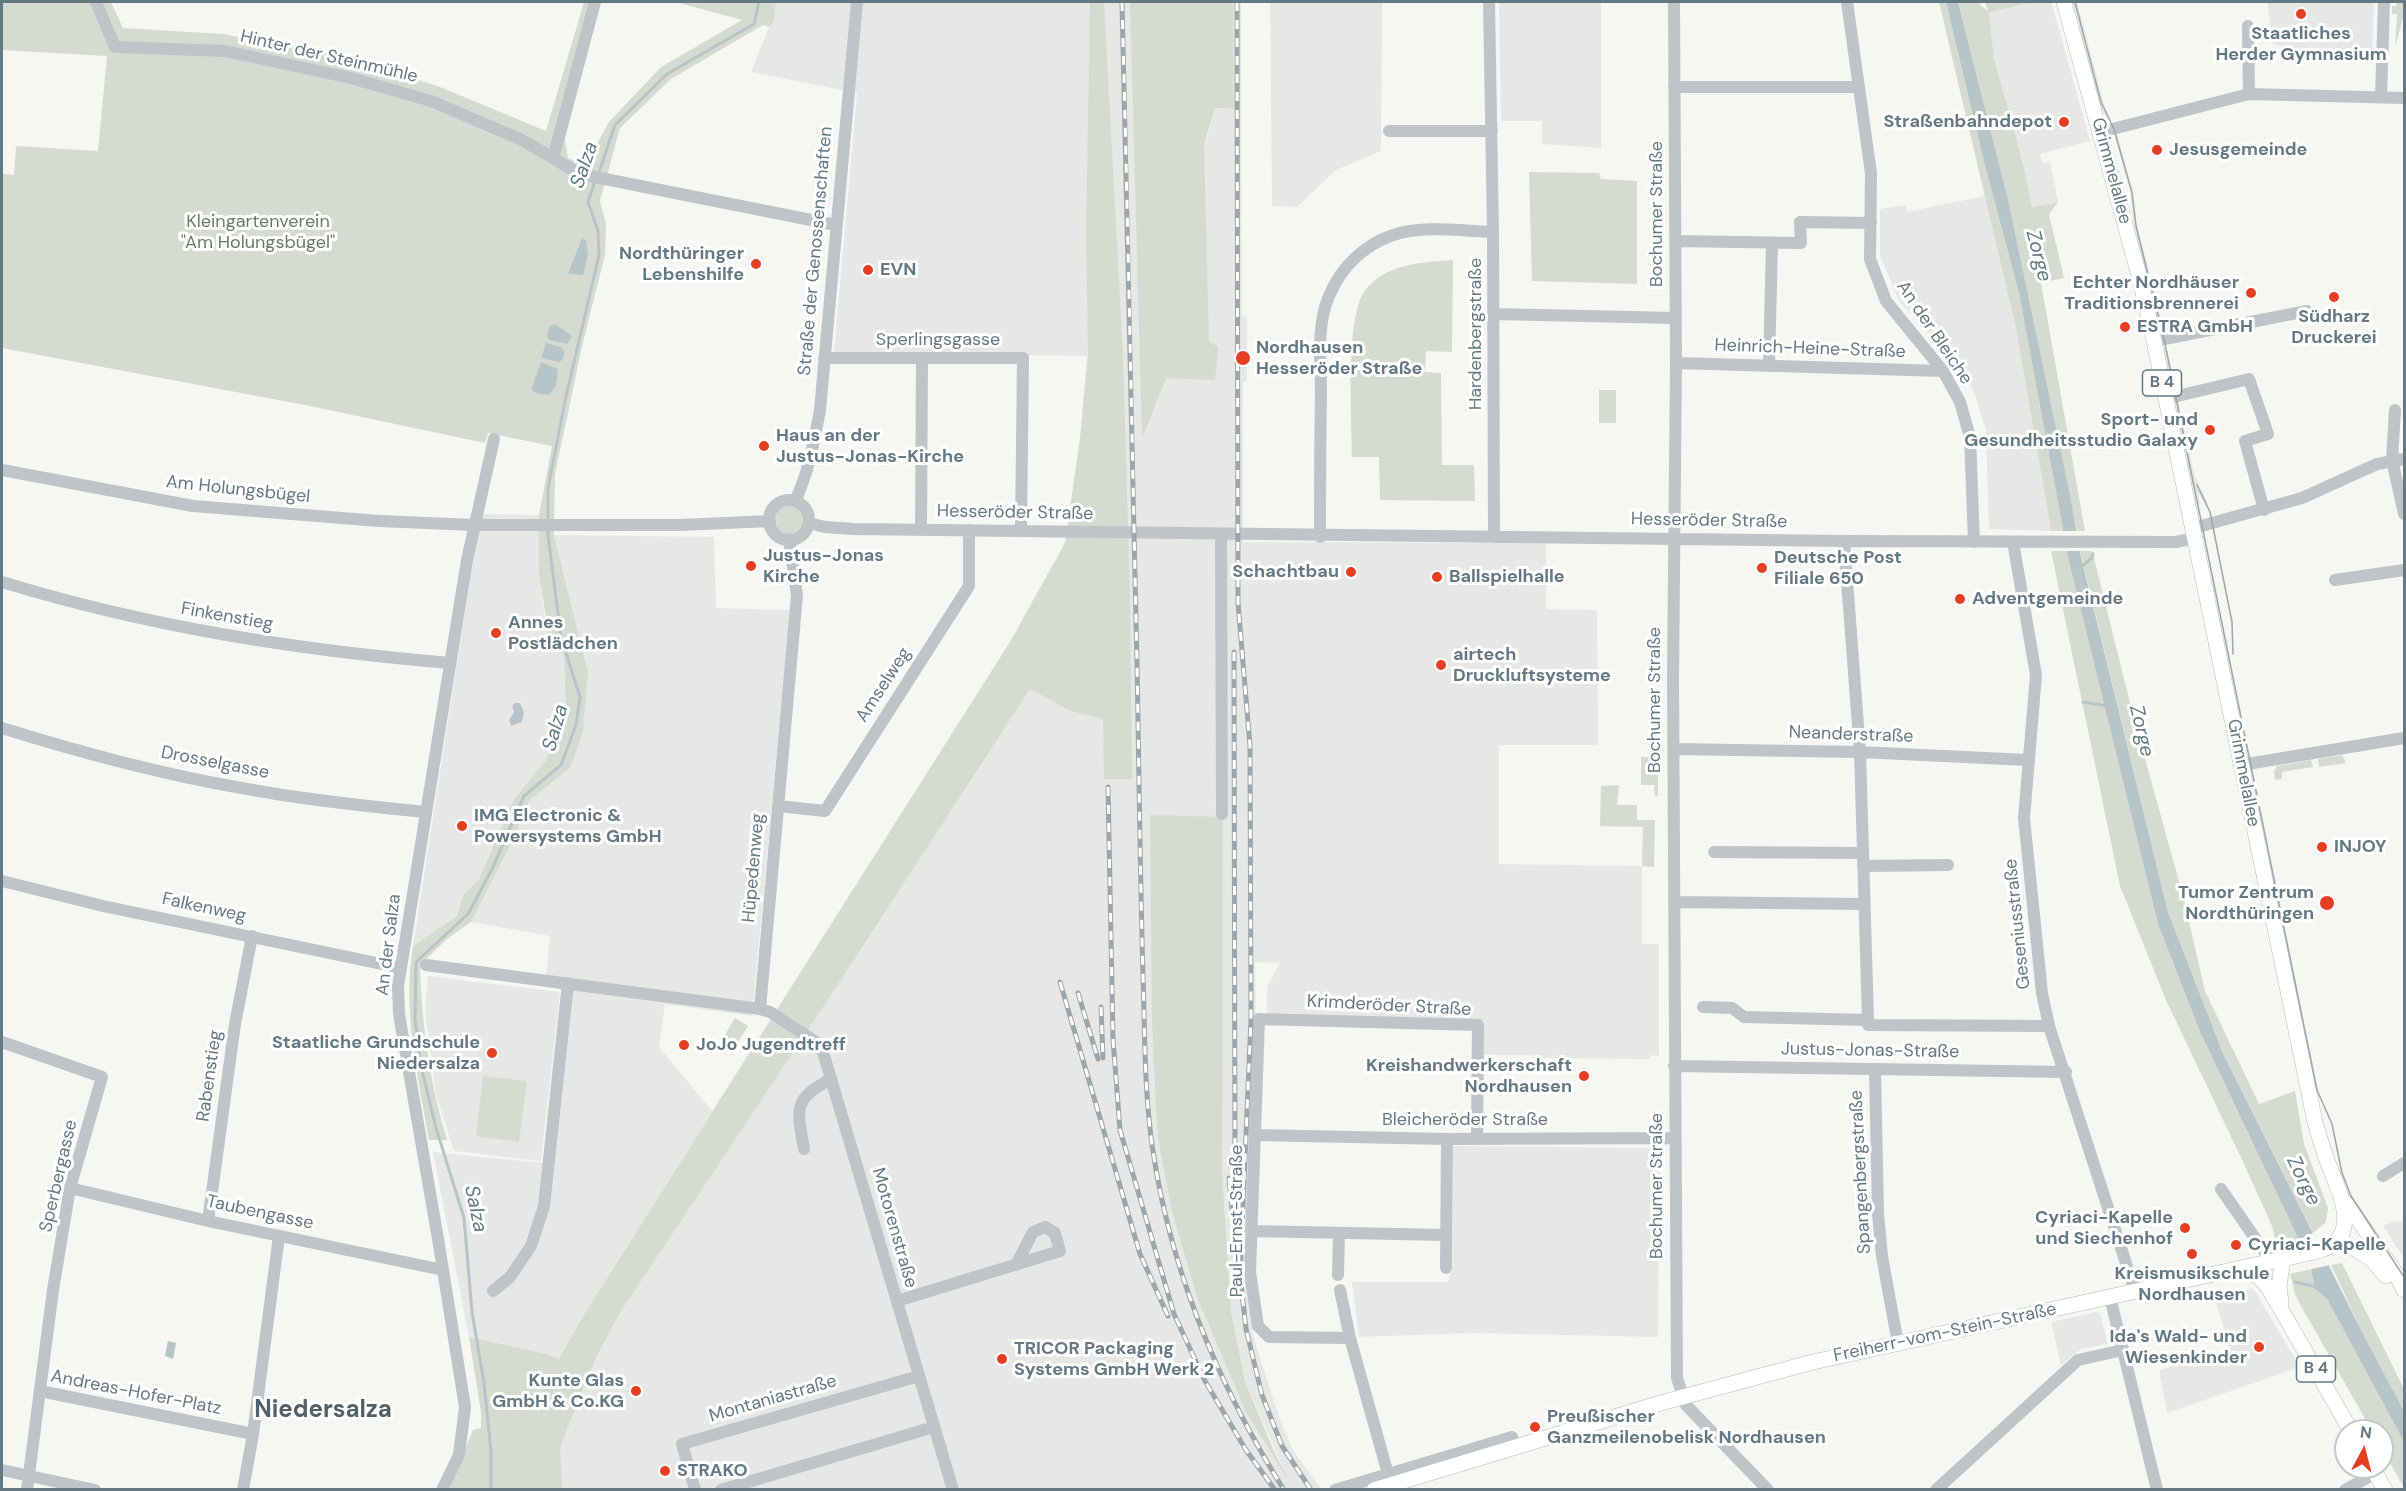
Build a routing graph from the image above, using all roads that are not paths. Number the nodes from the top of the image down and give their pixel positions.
1 (96, 2) edge
2 (595, 2) edge
3 (857, 2) edge
4 (1489, 2) edge
5 (1674, 2) edge
6 (1847, 2) edge
7 (2064, 2) edge
8 (2384, 2) edge
9 (2248, 26) dead end
10 (1674, 87) junction
11 (1859, 87) junction
12 (2249, 94) junction
13 (2381, 97) junction
14 (2404, 98) edge
15 (1389, 131) dead end
16 (1492, 131) junction
17 (2101, 132) junction
18 (553, 158) junction
19 (1871, 223) junction
20 (837, 225) junction
21 (1493, 232) junction
22 (1674, 241) junction
23 (1772, 243) junction
24 (2307, 311) dead end
25 (1494, 314) junction
26 (1675, 318) junction
27 (2154, 342) junction
28 (824, 358) junction
29 (922, 359) junction
30 (1676, 363) junction
31 (1769, 366) junction
32 (1943, 371) junction
33 (2165, 399) junction
34 (2395, 410) dead end
35 (494, 439) dead end
36 (2398, 460) edge
37 (2, 470) edge
38 (795, 501) junction
39 (2264, 510) junction
40 (2404, 513) edge
41 (770, 521) junction
42 (809, 523) junction
43 (474, 525) junction
44 (921, 530) junction
45 (969, 530) junction
46 (1021, 531) junction
47 (2195, 533) junction
48 (1221, 535) junction
49 (1320, 537) junction
50 (1494, 537) junction
51 (1674, 538) junction
52 (789, 539) junction
53 (1844, 542) junction
54 (1974, 542) junction
55 (2013, 542) junction
56 (2404, 570) edge
57 (2335, 580) dead end
58 (2, 582) edge
59 (450, 663) junction
60 (2, 728) edge
61 (2404, 738) edge
62 (1674, 749) junction
63 (1860, 752) junction
64 (2027, 760) junction
65 (2241, 765) junction
66 (778, 806) junction
67 (426, 812) junction
68 (1222, 814) dead end
69 (1714, 852) dead end
70 (1863, 859) junction
71 (1948, 865) dead end
72 (2, 881) edge
73 (1674, 902) junction
74 (1864, 904) junction
75 (252, 936) junction
76 (426, 964) dead end
77 (401, 968) junction
78 (568, 983) junction
79 (1704, 1008) dead end
80 (760, 1009) junction
81 (1259, 1019) joint
82 (1868, 1020) junction
83 (2049, 1026) junction
84 (2, 1042) edge
85 (1674, 1066) junction
86 (1875, 1069) junction
87 (2066, 1072) junction
88 (831, 1079) junction
89 (1255, 1135) junction
90 (1675, 1138) junction
91 (1447, 1139) junction
92 (1477, 1139) junction
93 (804, 1149) dead end
94 (2404, 1163) edge
95 (2383, 1176) dead end
96 (70, 1188) junction
97 (2221, 1189) dead end
98 (2343, 1201) junction
99 (208, 1221) junction
100 (1251, 1231) junction
101 (1339, 1233) junction
102 (1445, 1235) junction
103 (279, 1236) junction
104 (2340, 1240) junction
105 (2277, 1260) junction
106 (1016, 1265) dead end
107 (1446, 1268) dead end
108 (443, 1270) junction
109 (2233, 1270) junction
110 (1338, 1275) dead end
111 (1340, 1290) dead end
112 (493, 1291) dead end
113 (2404, 1291) edge
114 (2135, 1292) junction
115 (2110, 1297) junction
116 (897, 1301) junction
117 (2282, 1307) junction
118 (1350, 1338) junction
119 (1898, 1344) junction
120 (2123, 1350) junction
121 (919, 1376) junction
122 (40, 1390) junction
123 (1683, 1397) junction
124 (2344, 1419) edge
125 (934, 1427) junction
126 (253, 1434) junction
127 (1515, 1448) junction
128 (2, 1470) edge
129 (1388, 1474) junction
130 (29, 1476) junction
131 (2361, 1479) edge
132 (27, 1490) edge
133 (95, 1490) edge
134 (243, 1490) edge
135 (442, 1490) edge
136 (696, 1490) edge
137 (721, 1490) edge
138 (953, 1490) edge
139 (1335, 1490) edge
140 (1374, 1490) edge
141 (1768, 1490) edge
142 (1936, 1490) edge
143 (2157, 1490) edge
144 (2345, 1490) edge

1 - 18 street, Hinter der Steinmühle
2 - 18 street
3 - 20 street, Straße der Genossenschaften
4 - 16 street, Hardenbergstraße
5 - 10 street, Bochumer Straße
6 - 11 street, An der Bleiche
7 - 17 main road, Grimmelallee / B 4
8 - 13 street
9 - 12 street
10 - 11 street
10 - 22 street, Bochumer Straße
11 - 19 street, An der Bleiche
12 - 13 street
12 - 17 street
13 - 14 street
15 - 16 street
16 - 21 street, Hardenbergstraße
17 - 27 main road, Grimmelallee / B 4
18 - 20 street, Hinter der Steinmühle
19 - 23 street
19 - 32 street, An der Bleiche
20 - 28 street, Straße der Genossenschaften
21 - 25 street, Hardenbergstraße
21 - 49 street
22 - 23 street
22 - 26 street, Bochumer Straße
23 - 31 street
24 - 27 street
25 - 26 street
25 - 50 street, Hardenbergstraße
26 - 30 street, Bochumer Straße
27 - 33 main road, Grimmelallee / B 4
28 - 29 street, Sperlingsgasse
28 - 38 street, Straße der Genossenschaften
29 - 44 street
29 - 46 street, Sperlingsgasse
30 - 31 street, Heinrich-Heine-Straße
30 - 51 street, Bochumer Straße
31 - 32 street, Heinrich-Heine-Straße
32 - 54 street, An der Bleiche
33 - 39 street
33 - 47 main road, Grimmelallee / B 4
34 - 36 street
35 - 43 street, An der Salza
36 - 39 street, Hesseröder Straße
36 - 40 street
37 - 43 street, Am Holungsbügel
38 - 41 street
38 - 42 street
39 - 47 street, Hesseröder Straße
41 - 43 street
41 - 52 street
42 - 44 street, Hesseröder Straße
42 - 52 street
43 - 59 street, An der Salza
44 - 45 street, Hesseröder Straße
45 - 46 street, Hesseröder Straße
45 - 66 street, Amselweg
46 - 48 street, Hesseröder Straße
47 - 55 street, Hesseröder Straße
47 - 65 main road, Grimmelallee / B 4
48 - 49 street, Hesseröder Straße
48 - 68 street
49 - 50 street, Hesseröder Straße
50 - 51 street, Hesseröder Straße
51 - 53 street, Hesseröder Straße
51 - 62 street, Bochumer Straße
52 - 66 street, Hüpedenweg
53 - 54 street, Hesseröder Straße
53 - 63 street
54 - 55 street, Hesseröder Straße
55 - 64 street, Geseniusstraße
56 - 57 street
58 - 59 street, Finkenstieg
59 - 67 street, An der Salza
60 - 67 street, Drosselgasse
61 - 65 street
62 - 63 street, Neanderstraße
62 - 73 street, Bochumer Straße
63 - 64 street, Neanderstraße
63 - 70 street
64 - 83 street, Geseniusstraße
65 - 98 main road, Grimmelallee / B 4
66 - 80 street, Hüpedenweg
67 - 77 street, An der Salza
69 - 70 street
70 - 71 street
70 - 74 street
72 - 75 street, Falkenweg
73 - 74 street
73 - 85 street, Bochumer Straße
74 - 82 street
75 - 77 street, Falkenweg
75 - 99 street, Rabenstieg
76 - 78 street
77 - 108 street, An der Salza
78 - 80 street
78 - 112 street
79 - 82 street, Justus-Jonas-Straße
80 - 88 street, Motorenstraße
81 - 89 street, Paul-Ernst-Straße
81 - 92 street, Krimderöder Straße
82 - 83 street, Justus-Jonas-Straße
83 - 87 street, Geseniusstraße
84 - 96 street, Sperbergasse
85 - 86 street, Justus-Jonas-Straße
85 - 90 street, Bochumer Straße
86 - 87 street, Justus-Jonas-Straße
86 - 119 street, Spangenbergstraße
87 - 114 street, Geseniusstraße
88 - 93 street
88 - 116 street, Motorenstraße
89 - 91 street, Bleicheröder Straße
89 - 100 street, Paul-Ernst-Straße
90 - 92 street, Bleicheröder Straße
90 - 123 street, Bochumer Straße
91 - 92 street, Bleicheröder Straße
91 - 102 street
94 - 95 street
96 - 99 street, Taubengasse
96 - 122 street, Sperbergasse
97 - 105 street
98 - 104 main road, B 4
98 - 113 main road, B 4
99 - 103 street, Taubengasse
100 - 101 street
100 - 118 street, Paul-Ernst-Straße
101 - 102 street
101 - 110 street
102 - 107 street
103 - 108 street, Taubengasse
103 - 126 street
104 - 105 main road, Freiherr-vom-Stein-Straße
104 - 113 main road
105 - 109 main road, Freiherr-vom-Stein-Straße
105 - 117 main road, B 4
106 - 116 street
108 - 135 street, An der Salza
109 - 114 main road, Freiherr-vom-Stein-Straße
109 - 117 main road
111 - 118 street
114 - 115 main road, Freiherr-vom-Stein-Straße
115 - 119 main road, Freiherr-vom-Stein-Straße
115 - 120 street
116 - 121 street, Motorenstraße
117 - 124 main road, B 4
118 - 129 street
119 - 123 main road, Freiherr-vom-Stein-Straße
120 - 142 street
120 - 143 street
121 - 125 street, Motorenstraße
121 - 136 street, Montaniastraße
122 - 126 street, Andreas-Hofer-Platz
122 - 130 street, Andreas-Hofer-Platz
123 - 127 main road, Freiherr-vom-Stein-Straße
123 - 141 street
125 - 137 street
125 - 138 street, Motorenstraße
126 - 134 street
127 - 129 street
127 - 140 main road, Freiherr-vom-Stein-Straße
128 - 130 street
129 - 139 street
130 - 132 street, Andreas-Hofer-Platz
130 - 133 street
131 - 144 street

